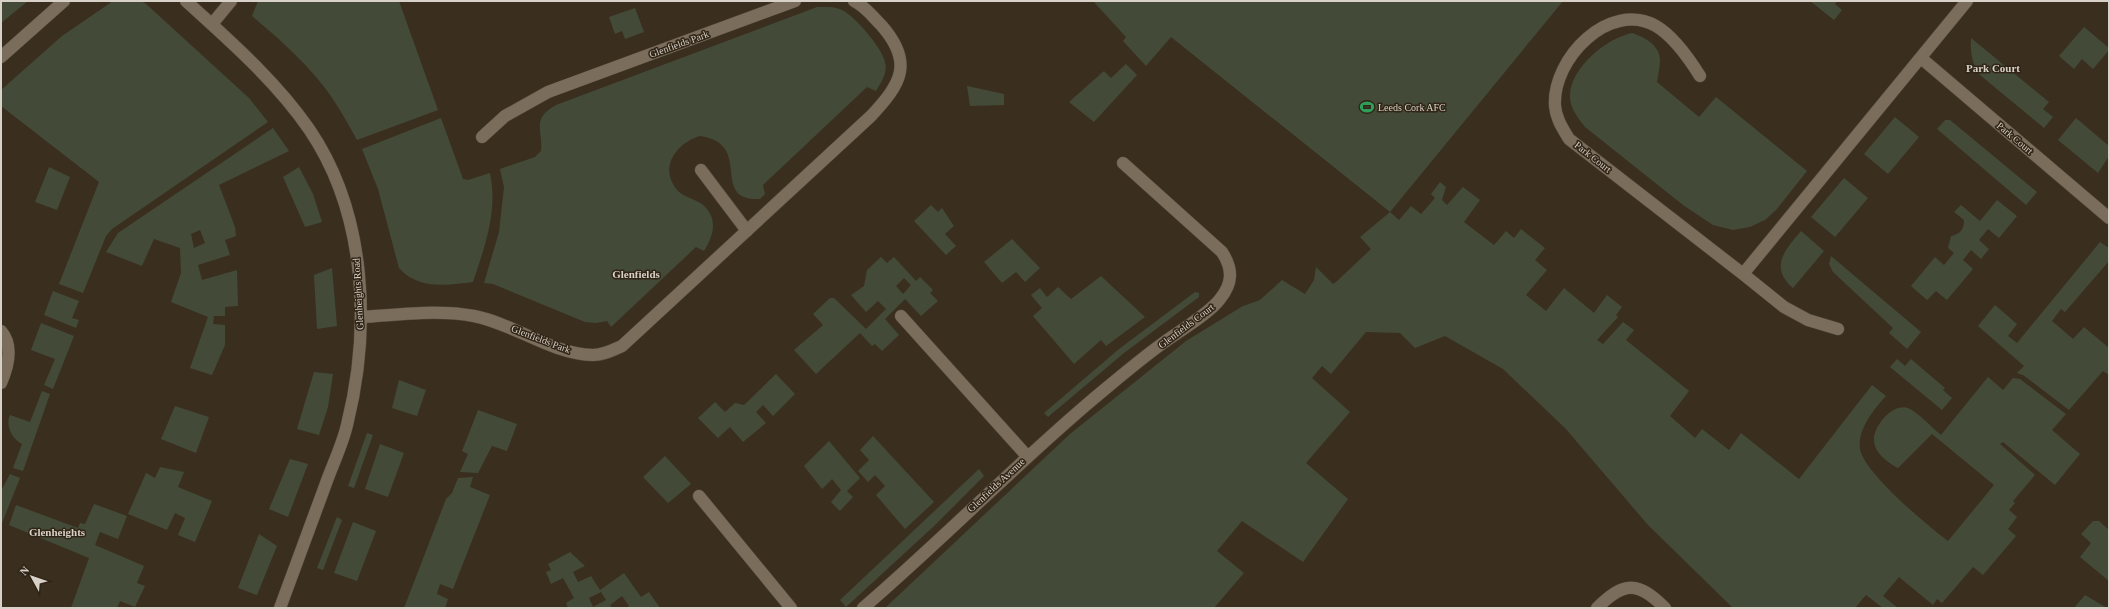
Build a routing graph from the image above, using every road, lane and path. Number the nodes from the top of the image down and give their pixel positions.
1 (64, 1) edge
2 (186, 1) edge
3 (231, 1) edge
4 (795, 1) edge
5 (854, 1) edge
6 (1967, 1) edge
7 (212, 24) junction
8 (1, 56) edge
9 (1921, 58) junction
10 (1700, 76) dead end
11 (482, 137) dead end
12 (1123, 163) dead end
13 (701, 170) dead end
14 (2109, 218) edge
15 (747, 231) junction
16 (1744, 274) junction
17 (901, 316) dead end
18 (361, 317) junction
19 (1838, 329) dead end
20 (1, 331) edge
21 (1, 383) edge
22 (1027, 456) junction
23 (699, 496) dead end
24 (280, 608) edge
25 (791, 608) edge
26 (863, 608) edge
27 (1597, 608) edge
28 (1665, 608) edge

1 - 8 street
2 - 7 street, Glenheights Road
3 - 7 street
4 - 11 street, Glenfields Park
5 - 15 street, Glenfields Park
6 - 9 street
7 - 18 street, Glenheights Road
9 - 14 street, Park Court
9 - 16 street
10 - 16 street, Park Court
12 - 22 street, Glenfields Court
13 - 15 street
15 - 18 street, Glenfields Park
16 - 19 street, Park Court
17 - 22 street, Glenfields Avenue
18 - 24 street, Glenheights Road
20 - 21 street
22 - 26 street, Glenfields Avenue
23 - 25 street
27 - 28 street

